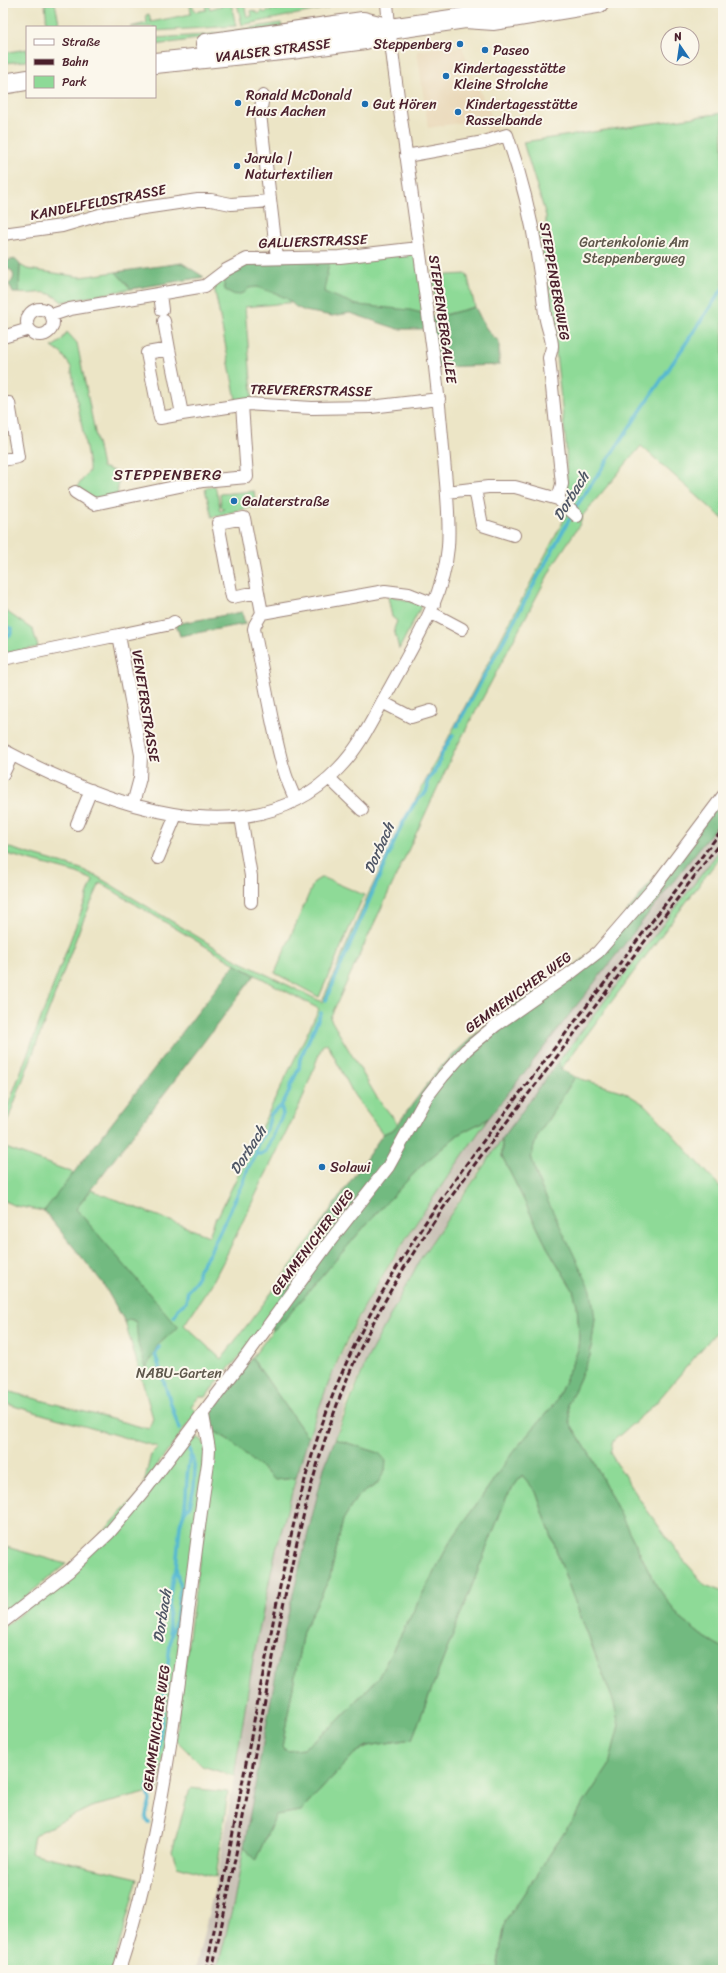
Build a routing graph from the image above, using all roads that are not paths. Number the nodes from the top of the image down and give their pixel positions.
1 (387, 3) edge
2 (502, 3) edge
3 (598, 3) edge
4 (465, 18) junction
5 (390, 29) junction
6 (156, 51) edge
7 (156, 63) edge
8 (26, 68) edge
9 (3, 71) edge
10 (26, 80) edge
11 (3, 84) edge
12 (263, 96) dead end
13 (406, 156) junction
14 (270, 201) junction
15 (3, 234) edge
16 (419, 248) junction
17 (277, 258) junction
18 (160, 294) junction
19 (52, 315) junction
20 (29, 329) junction
21 (3, 337) edge
22 (169, 348) junction
23 (439, 399) junction
24 (3, 404) edge
25 (242, 405) junction
26 (182, 414) junction
27 (3, 460) edge
28 (475, 489) junction
29 (75, 492) dead end
30 (447, 492) junction
31 (562, 502) junction
32 (576, 516) dead end
33 (514, 535) dead end
34 (258, 592) junction
35 (432, 608) junction
36 (262, 613) junction
37 (174, 622) dead end
38 (462, 629) dead end
39 (119, 635) junction
40 (3, 659) edge
41 (382, 702) junction
42 (431, 711) dead end
43 (8, 752) edge
44 (3, 774) edge
45 (329, 778) junction
46 (91, 790) junction
47 (723, 796) edge
48 (296, 800) junction
49 (134, 804) junction
50 (362, 810) dead end
51 (176, 815) junction
52 (241, 817) junction
53 (77, 824) dead end
54 (158, 858) dead end
55 (251, 902) dead end
56 (203, 1415) junction
57 (3, 1622) edge
58 (118, 1970) edge

1 - 5 street, STEPPENBERGALLEE
2 - 4 main road, VAALSER STRASSE
3 - 4 main road, VAALSER STRASSE
4 - 5 main road, VAALSER STRASSE
5 - 6 main road, VAALSER STRASSE
5 - 7 main road, VAALSER STRASSE
5 - 13 street, STEPPENBERGALLEE
8 - 9 main road
10 - 11 main road
12 - 14 street
13 - 16 street, STEPPENBERGALLEE
13 - 31 street, STEPPENBERGWEG
14 - 15 street, KANDELFELDSTRASSE
14 - 17 street
16 - 17 street, GALLIERSTRASSE
16 - 23 street, STEPPENBERGALLEE
17 - 18 street, GALLIERSTRASSE
18 - 19 street, GALLIERSTRASSE
18 - 22 street
19 - 20 street
19 - 20 street
20 - 21 street
22 - 26 street
22 - 26 street, TREVERERSTRASSE
23 - 25 street, TREVERERSTRASSE
23 - 30 street, STEPPENBERGALLEE
24 - 27 street
25 - 26 street, TREVERERSTRASSE
25 - 29 street
28 - 30 street
28 - 31 street
28 - 33 street
30 - 35 street, STEPPENBERGALLEE
31 - 32 street
34 - 34 street
34 - 36 street
35 - 36 street
35 - 38 street
35 - 41 street, STEPPENBERGALLEE
36 - 48 street
37 - 39 street, VENETERSTRASSE
39 - 40 street, VENETERSTRASSE
39 - 49 street, VENETERSTRASSE
41 - 42 street
41 - 45 street, STEPPENBERGALLEE
43 - 44 street, STEPPENBERGALLEE
43 - 46 street, STEPPENBERGALLEE
45 - 48 street, STEPPENBERGALLEE
45 - 50 street
46 - 49 street, STEPPENBERGALLEE
46 - 53 street
47 - 56 street, GEMMENICHER WEG
48 - 52 street, STEPPENBERGALLEE
49 - 51 street, STEPPENBERGALLEE
51 - 52 street, STEPPENBERGALLEE
51 - 54 street
52 - 55 street
56 - 57 street, GEMMENICHER WEG
56 - 58 street, GEMMENICHER WEG

